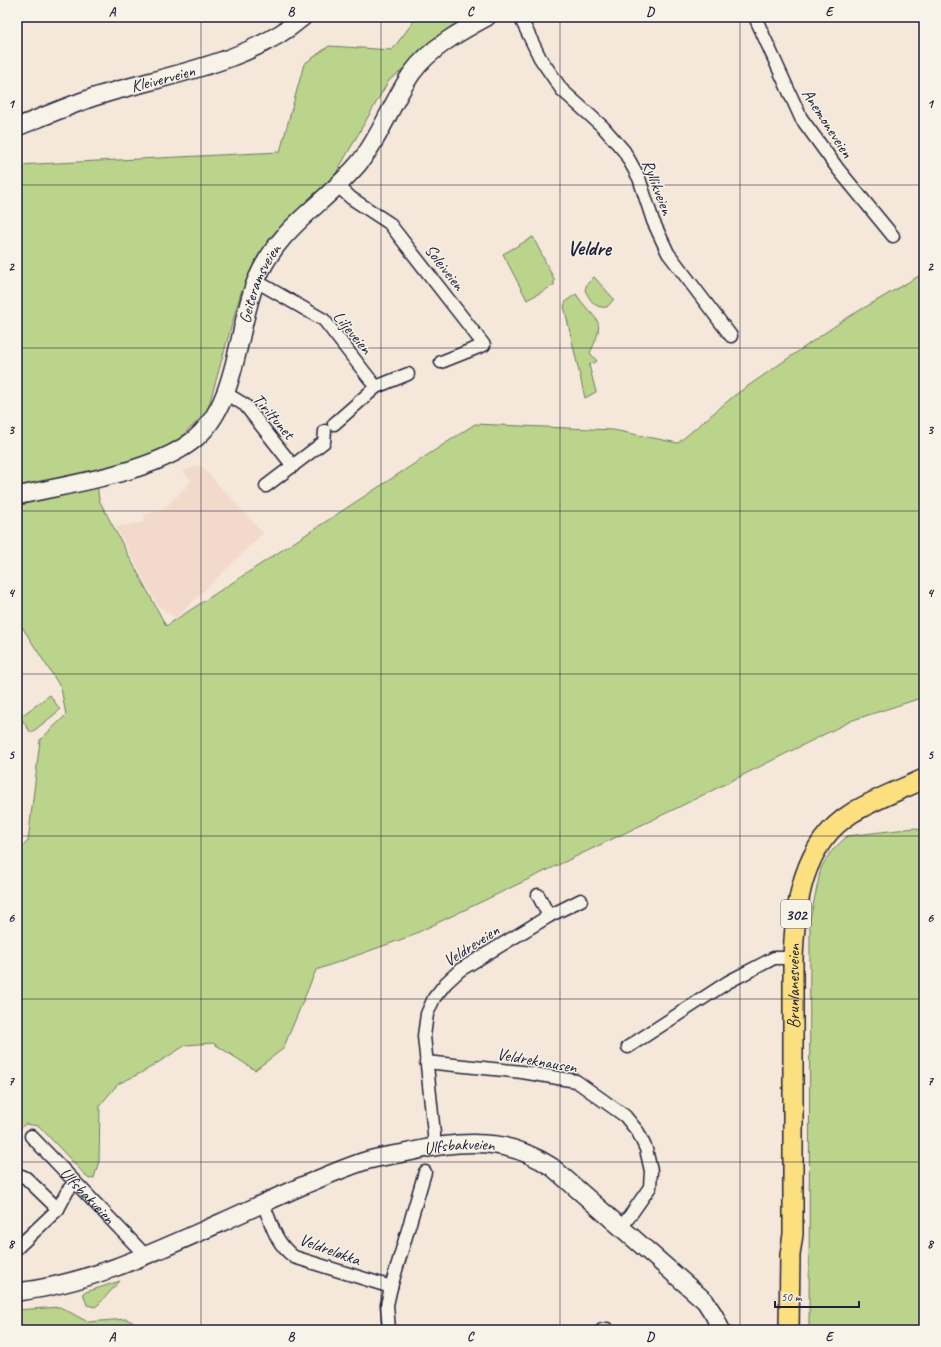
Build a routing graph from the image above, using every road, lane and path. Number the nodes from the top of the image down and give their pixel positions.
1 (303, 17) edge
2 (487, 17) edge
3 (520, 17) edge
4 (755, 17) edge
5 (17, 127) edge
6 (338, 186) junction
7 (893, 236) dead end
8 (256, 281) junction
9 (731, 336) dead end
10 (441, 362) dead end
11 (408, 374) dead end
12 (376, 387) junction
13 (225, 393) junction
14 (293, 466) junction
15 (266, 486) dead end
16 (17, 496) edge
17 (924, 779) edge
18 (538, 894) dead end
19 (581, 900) dead end
20 (549, 916) junction
21 (793, 958) junction
22 (628, 1047) dead end
23 (426, 1062) junction
24 (30, 1136) dead end
25 (434, 1147) junction
26 (425, 1172) dead end
27 (17, 1177) edge
28 (75, 1183) junction
29 (263, 1204) junction
30 (58, 1209) junction
31 (622, 1227) junction
32 (794, 1234) junction
33 (17, 1248) edge
34 (145, 1255) junction
35 (390, 1287) junction
36 (17, 1292) edge
37 (388, 1330) edge
38 (721, 1330) edge
39 (789, 1330) edge
40 (798, 1330) edge

1 - 5 street, Kleiverveien
2 - 6 street, Geiteramsveien
3 - 9 street, Ryllikveien
4 - 7 street, Anemoneveien
6 - 8 street, Geiteramsveien
6 - 10 street, Soleiveien
8 - 12 street, Liljeveien
8 - 13 street, Geiteramsveien
11 - 12 street
12 - 14 street, Tiriltunet
13 - 14 street, Tiriltunet
13 - 16 street, Geiteramsveien
14 - 15 street, Tiriltunet
17 - 21 main road, Brunlanesveien / 302
18 - 20 street
19 - 20 street, Veldreveien
20 - 23 street, Veldreveien
21 - 22 street
21 - 32 main road, Brunlanesveien / 302
23 - 25 street, Veldreveien
23 - 31 street, Veldreknausen
24 - 28 street, Ulfsbakveien
25 - 29 street, Ulfsbakveien
25 - 31 street, Ulfsbakveien
26 - 35 street
27 - 30 street
28 - 30 street
28 - 34 street, Ulfsbakveien
29 - 34 street, Ulfsbakveien
29 - 35 street, Veldreløkka
30 - 33 street
31 - 38 street, Ulfsbakveien
32 - 39 main road, Brunlanesveien / 302
32 - 40 main road, Brunlanesveien / 302
34 - 36 street, Ulfsbakveien
35 - 37 street

